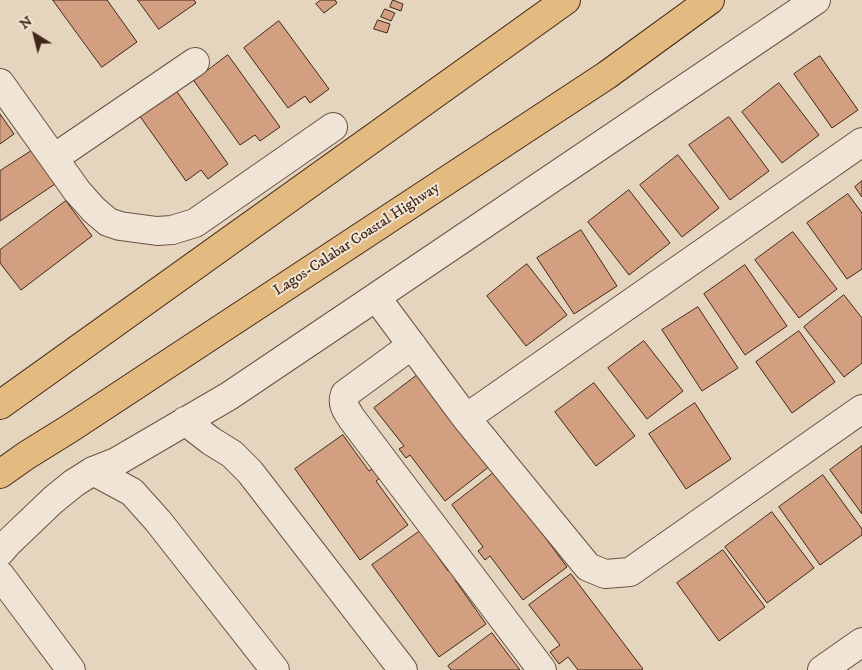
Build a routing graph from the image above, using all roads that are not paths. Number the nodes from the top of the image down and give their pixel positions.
1 (566, 0) edge
2 (710, 0) edge
3 (816, 0) edge
4 (195, 62) dead end
5 (0, 83) edge
6 (333, 127) dead end
7 (862, 142) edge
8 (54, 158) junction
9 (376, 297) junction
10 (412, 345) junction
11 (0, 405) edge
12 (862, 409) edge
13 (466, 418) junction
14 (185, 421) junction
15 (93, 471) junction
16 (0, 474) edge
17 (0, 552) edge
18 (0, 575) edge
19 (862, 642) edge
20 (71, 670) edge
21 (275, 670) edge
22 (404, 670) edge
23 (542, 670) edge
24 (822, 670) edge

1 - 11 highway
2 - 16 highway, Lagos-Calabar Coastal Highway
3 - 9 street
4 - 8 street
5 - 8 street
6 - 8 street
7 - 13 street
9 - 10 street
9 - 14 street
10 - 13 street
10 - 23 street
12 - 13 street
14 - 15 street
14 - 22 street
15 - 17 street
15 - 21 street
18 - 20 street
19 - 24 street

